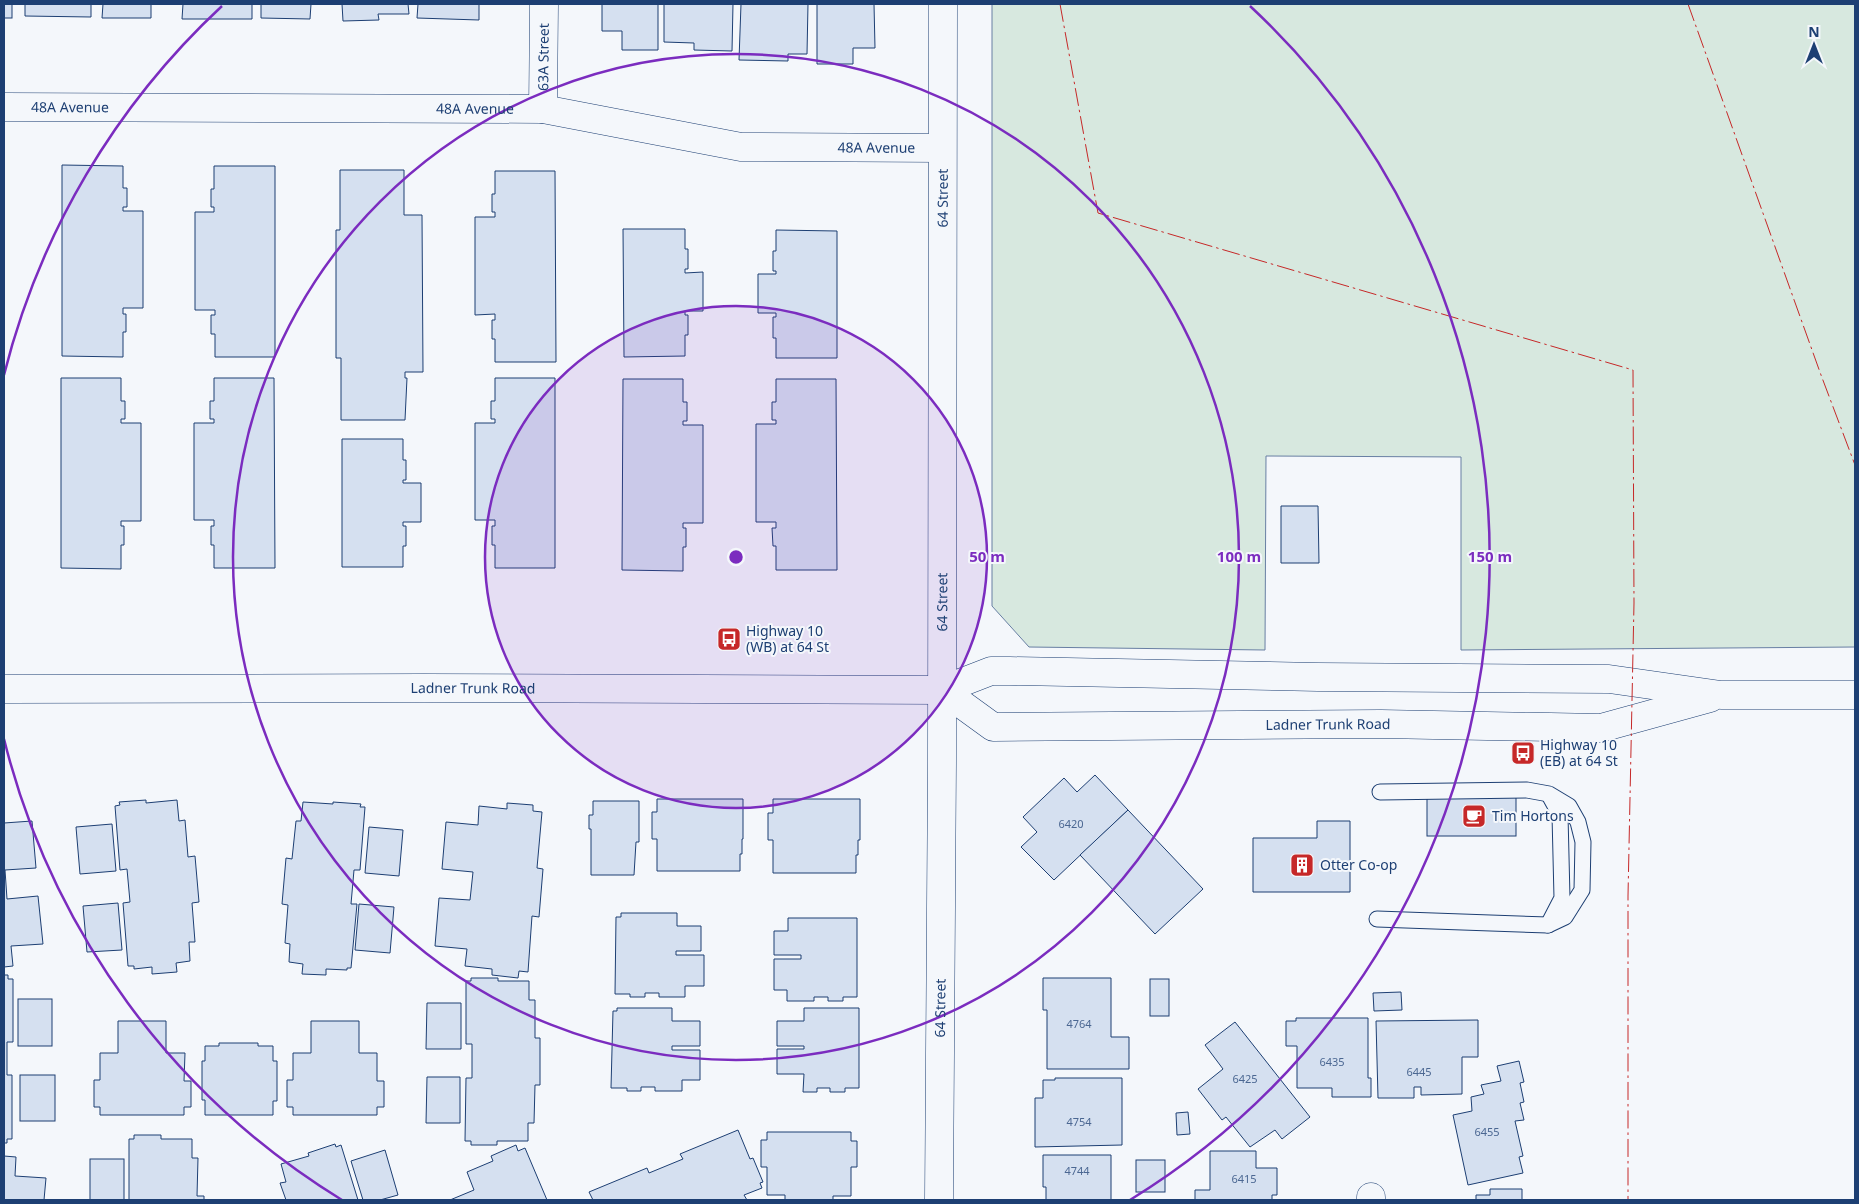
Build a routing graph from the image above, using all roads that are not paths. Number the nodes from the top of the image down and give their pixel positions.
1 (544, 4) edge
2 (943, 4) edge
3 (4, 107) edge
4 (543, 109) junction
5 (942, 148) junction
6 (4, 689) edge
7 (942, 690) junction
8 (1721, 695) junction
9 (1855, 695) edge
10 (1380, 792) dead end
11 (1549, 794) junction
12 (1377, 920) dead end
13 (1548, 925) junction
14 (939, 1200) edge

1 - 4 main road, 63A Street
2 - 5 main road, 64 Street
3 - 4 main road, 48A Avenue
4 - 5 main road, 48A Avenue
5 - 7 main road, 64 Street
6 - 7 main road, Ladner Trunk Road
7 - 8 main road, Ladner Trunk Road
7 - 8 main road, Ladner Trunk Road
7 - 14 main road, 64 Street
8 - 9 main road, Ladner Trunk Road
10 - 11 lane
11 - 13 lane
11 - 13 lane
12 - 13 lane

